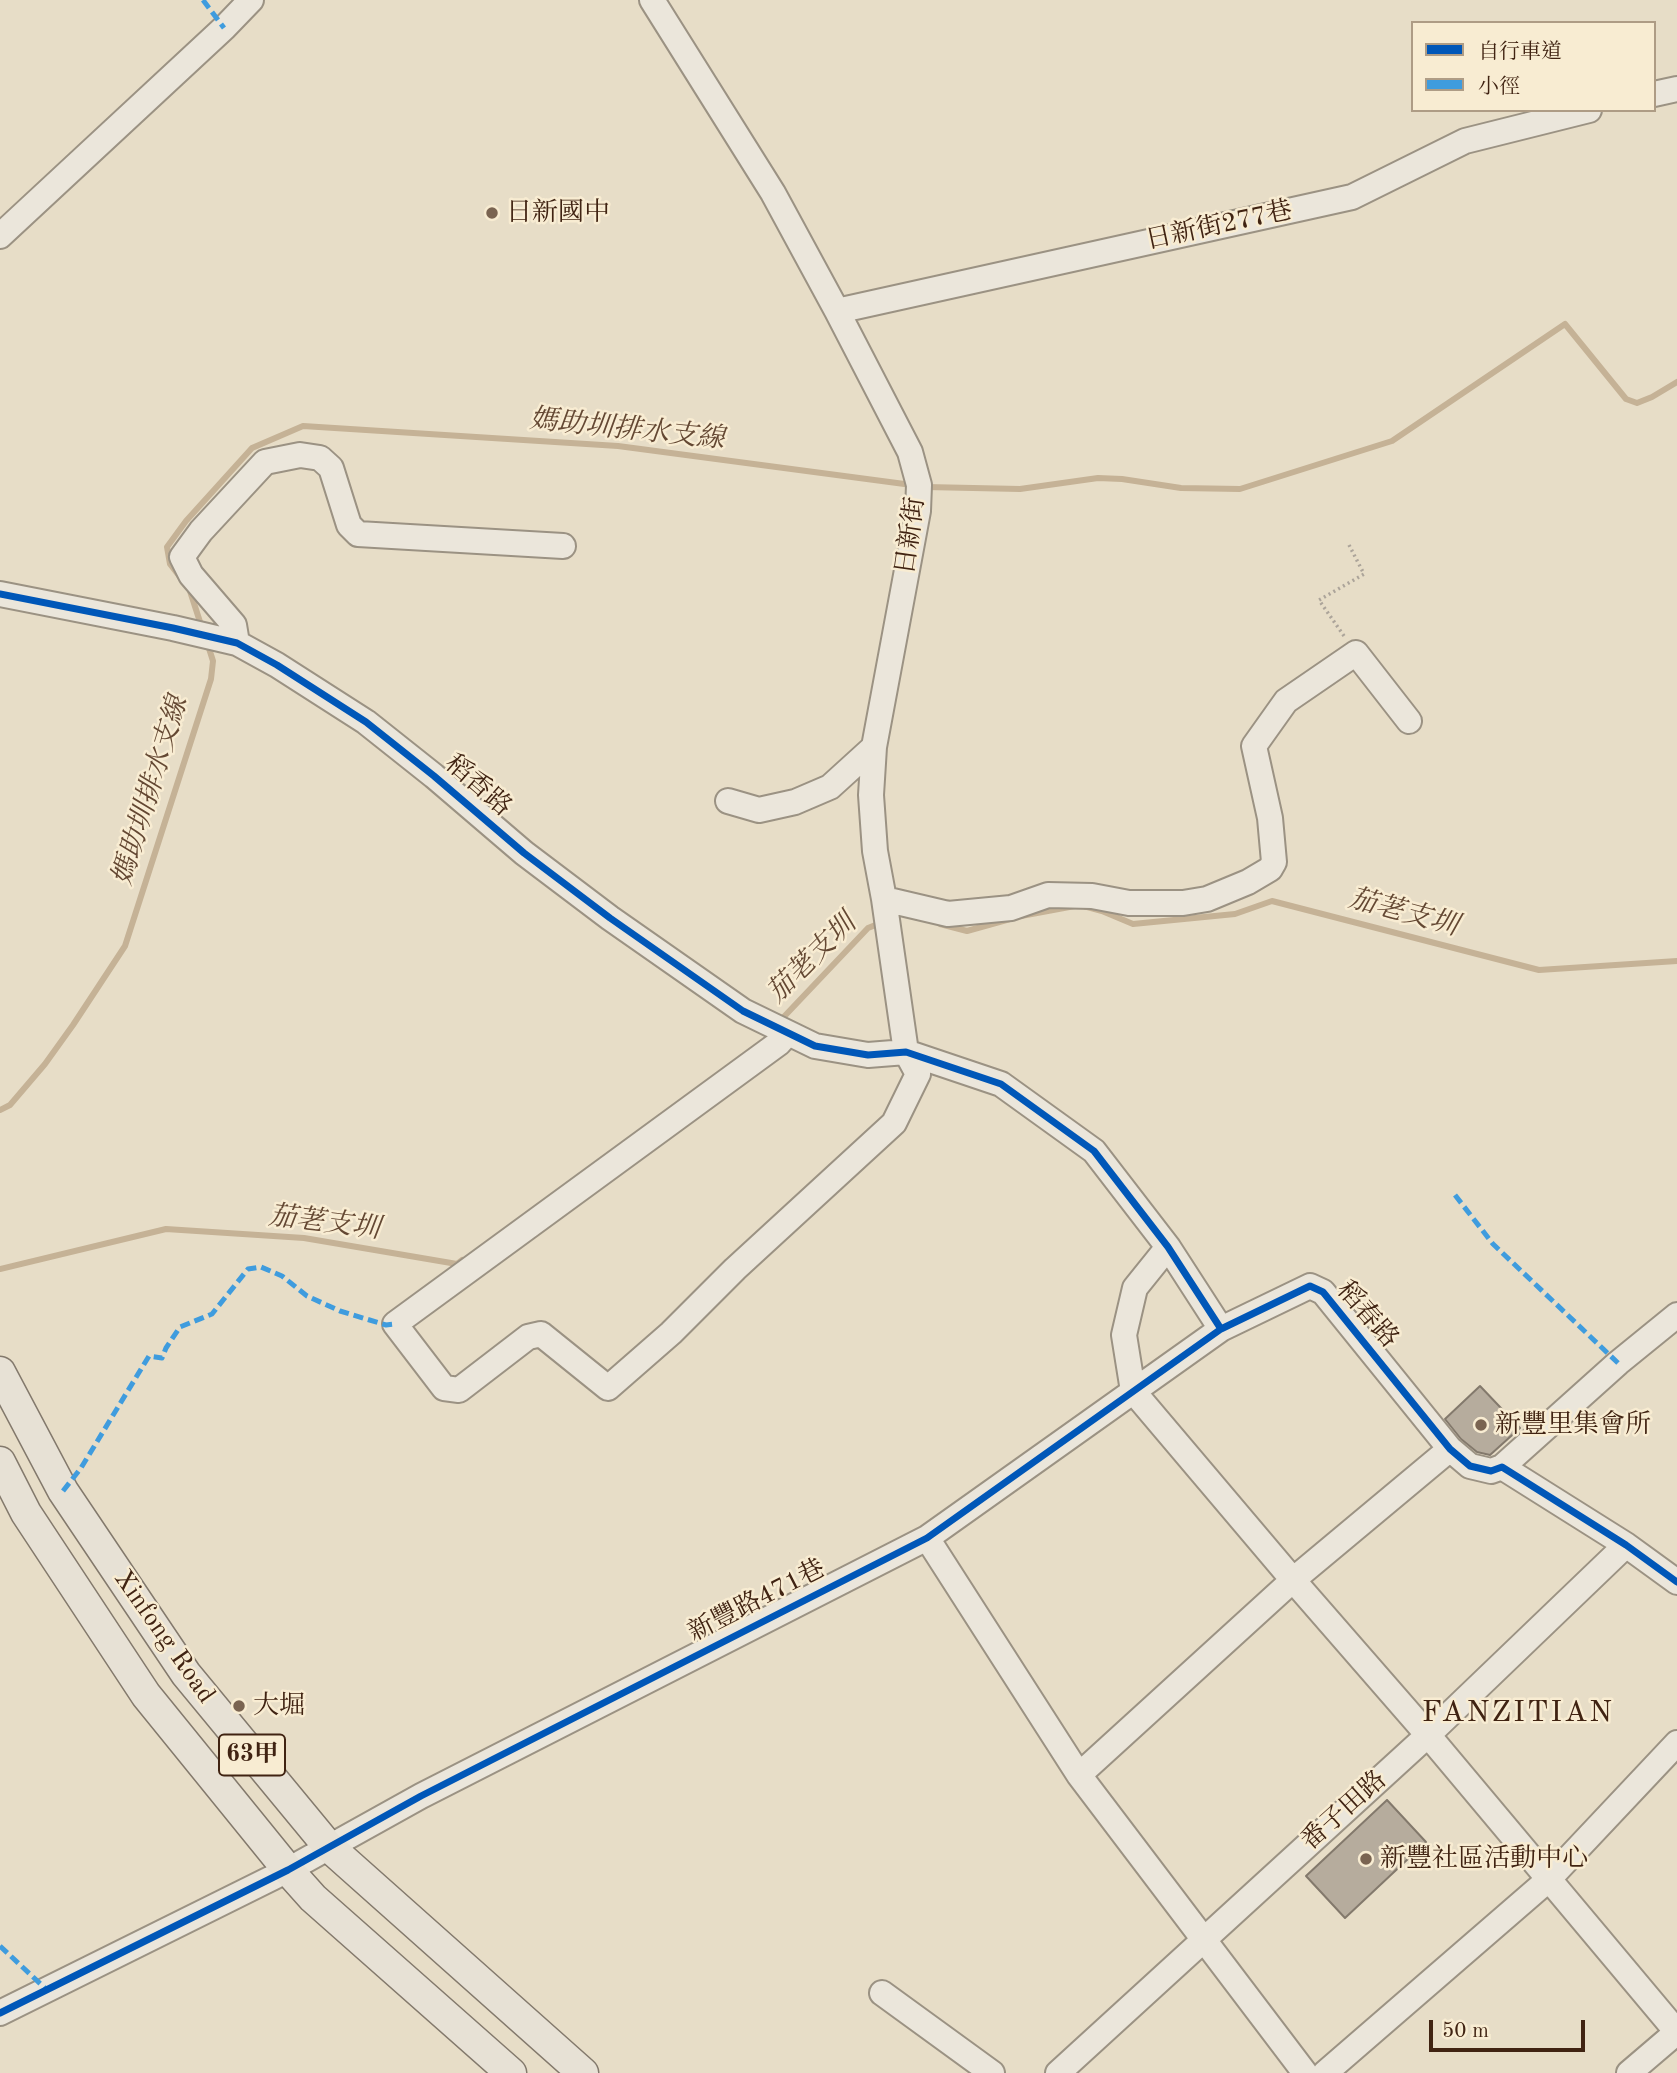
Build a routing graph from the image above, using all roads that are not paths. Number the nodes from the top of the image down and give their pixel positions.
1 (251, 0) edge
2 (652, 0) edge
3 (1677, 89) edge
4 (1656, 94) edge
5 (1581, 112) edge
6 (0, 236) edge
7 (837, 311) junction
8 (563, 546) dead end
9 (0, 594) edge
10 (237, 643) junction
11 (1409, 721) dead end
12 (874, 747) junction
13 (728, 801) dead end
14 (884, 899) junction
15 (788, 1033) junction
16 (906, 1052) junction
17 (1168, 1247) junction
18 (1677, 1315) edge
19 (1221, 1329) junction
20 (0, 1372) edge
21 (1133, 1391) junction
22 (1450, 1449) junction
23 (0, 1461) edge
24 (1503, 1467) junction
25 (927, 1538) junction
26 (1626, 1545) junction
27 (1293, 1580) junction
28 (1677, 1581) edge
29 (1428, 1735) junction
30 (1677, 1743) edge
31 (1079, 1775) junction
32 (328, 1846) junction
33 (288, 1870) junction
34 (1548, 1880) junction
35 (1204, 1939) junction
36 (882, 1993) dead end
37 (0, 2013) edge
38 (1677, 2032) edge
39 (511, 2073) edge
40 (583, 2073) edge
41 (992, 2073) edge
42 (1058, 2073) edge
43 (1305, 2073) edge
44 (1325, 2073) edge
45 (1629, 2073) edge

1 - 6 street
2 - 7 street, 日新街
3 - 4 street
5 - 7 street, 日新街277巷
7 - 12 street, 日新街
8 - 10 street
9 - 10 street, 稻香路
10 - 15 street, 稻香路
11 - 14 street
12 - 13 street
12 - 14 street, 日新街
14 - 16 street, 日新街
15 - 16 street, 稻香路
15 - 16 street, 日新街
16 - 17 street
17 - 19 street
17 - 21 street
18 - 24 street
19 - 21 street, 新豐路471巷
19 - 22 street, 稻春路
20 - 32 main road, Xinfong Road / 63甲
21 - 25 street, 新豐路471巷
21 - 27 street
22 - 24 street, 稻春路
22 - 27 street
23 - 33 main road, Xinfong Road / 63甲
24 - 26 street, 稻春路
25 - 31 street
25 - 32 street, 新豐路471巷
26 - 28 street, 稻春路
26 - 29 street, 番子田路
27 - 29 street
27 - 31 street
29 - 34 street
29 - 35 street, 番子田路
30 - 34 street
31 - 35 street
32 - 33 street, 新豐路471巷
32 - 40 main road, Xinfong Road / 63甲
33 - 37 street, 新豐路471巷
33 - 39 main road, Xinfong Road / 63甲
34 - 38 street
34 - 44 street
35 - 42 street, 番子田路
35 - 43 street
36 - 41 street
38 - 45 street

